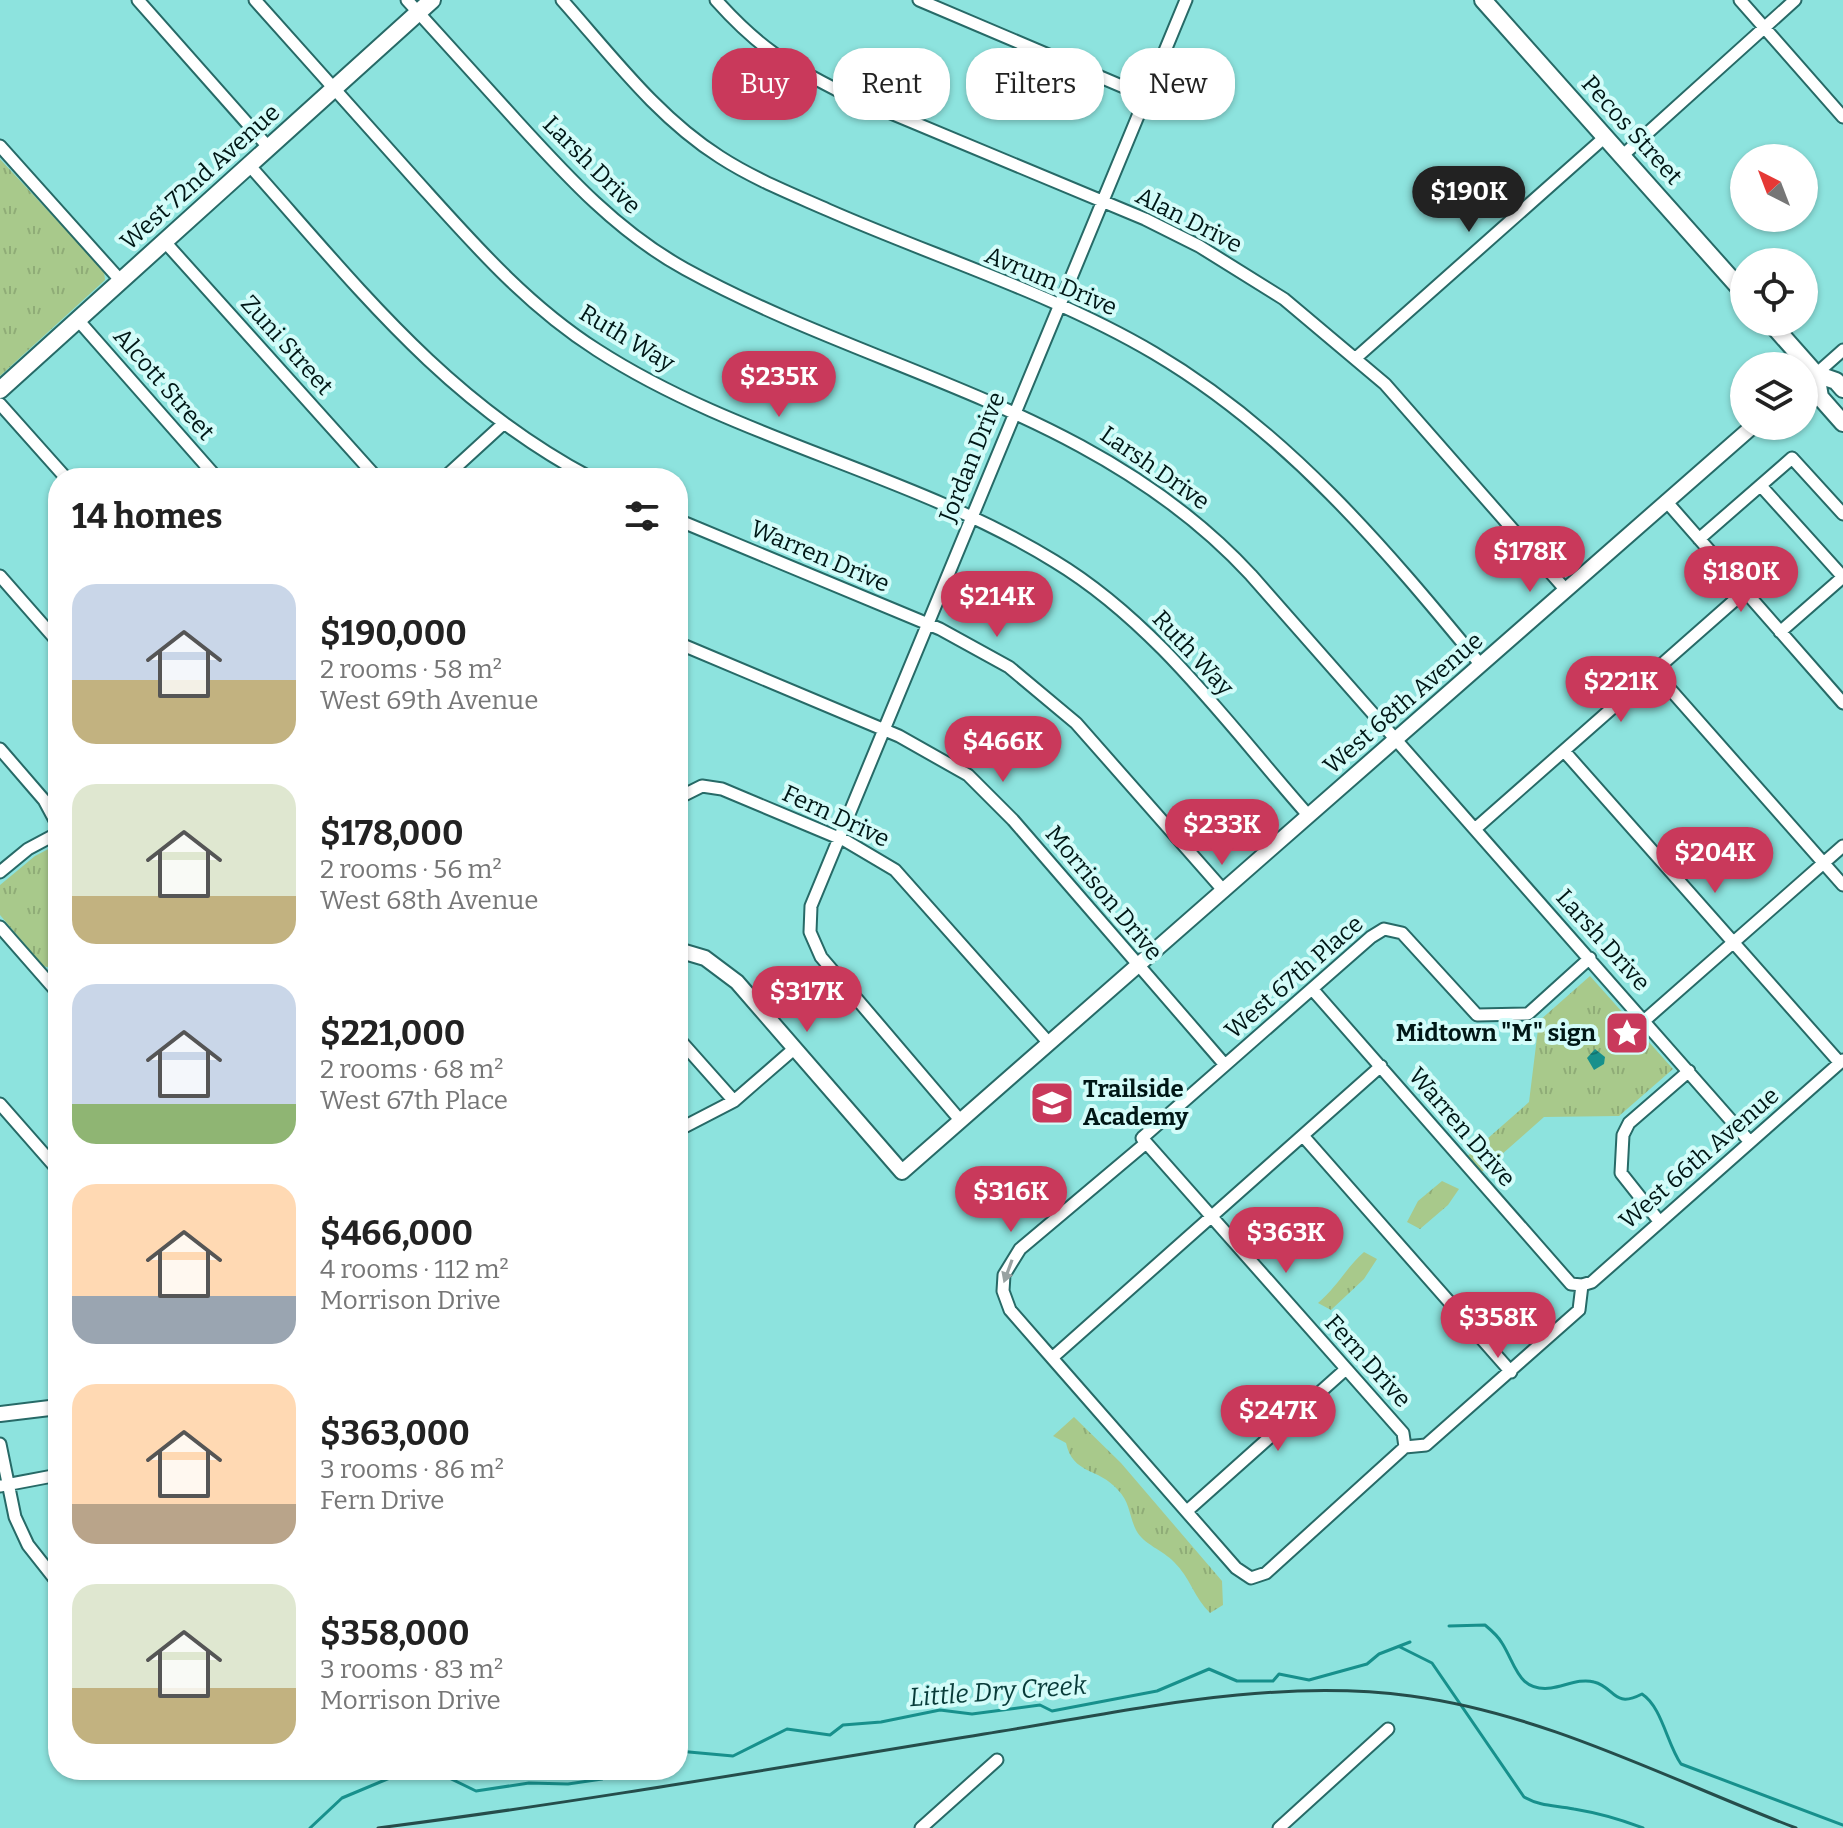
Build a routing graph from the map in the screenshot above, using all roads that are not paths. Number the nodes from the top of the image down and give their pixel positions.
1 (138, 0) edge
2 (255, 0) edge
3 (432, 0) edge
4 (562, 0) edge
5 (716, 0) edge
6 (919, 0) edge
7 (1186, 0) edge
8 (1483, 0) edge
9 (1740, 0) edge
10 (1795, 0) edge
11 (413, 6) edge
12 (1764, 28) junction
13 (1166, 48) edge
14 (1120, 85) edge
15 (334, 89) junction
16 (1843, 117) edge
17 (1135, 120) edge
18 (1605, 137) junction
19 (0, 146) edge
20 (269, 148) junction
21 (1622, 156) junction
22 (249, 165) junction
23 (1102, 201) junction
24 (165, 242) junction
25 (1730, 277) edge
26 (121, 281) junction
27 (1059, 306) junction
28 (78, 320) junction
29 (1843, 350) edge
30 (1357, 357) junction
31 (1818, 372) edge
32 (1818, 380) edge
33 (1843, 389) edge
34 (0, 390) edge
35 (1818, 393) edge
36 (0, 404) edge
37 (1014, 413) junction
38 (1843, 423) edge
39 (503, 424) junction
40 (1737, 440) edge
41 (57, 468) edge
42 (208, 468) edge
43 (368, 468) edge
44 (455, 468) edge
45 (575, 468) edge
46 (1761, 486) junction
47 (1666, 501) junction
48 (1843, 514) edge
49 (971, 519) junction
50 (688, 524) edge
51 (1699, 539) junction
52 (0, 576) edge
53 (1843, 577) edge
54 (1565, 589) junction
55 (1744, 592) junction
56 (926, 624) junction
57 (48, 631) edge
58 (1780, 632) junction
59 (688, 647) edge
60 (1480, 664) junction
61 (1654, 671) junction
62 (1843, 703) edge
63 (882, 730) junction
64 (1394, 740) junction
65 (0, 749) edge
66 (1564, 751) junction
67 (688, 793) edge
68 (48, 807) edge
69 (1308, 815) junction
70 (1475, 829) junction
71 (838, 837) junction
72 (48, 838) edge
73 (1843, 846) edge
74 (1824, 863) junction
75 (0, 872) edge
76 (1843, 885) edge
77 (1224, 891) junction
78 (0, 927) edge
79 (1734, 943) junction
80 (688, 953) edge
81 (1590, 958) junction
82 (1137, 967) junction
83 (48, 982) edge
84 (1313, 990) junction
85 (1645, 1020) junction
86 (1048, 1042) junction
87 (795, 1048) junction
88 (688, 1049) edge
89 (1841, 1061) edge
90 (1225, 1065) junction
91 (1381, 1066) junction
92 (1689, 1071) junction
93 (734, 1101) junction
94 (0, 1104) edge
95 (960, 1120) junction
96 (688, 1125) edge
97 (1304, 1137) junction
98 (1144, 1141) junction
99 (1750, 1142) junction
100 (48, 1159) edge
101 (1213, 1217) junction
102 (1659, 1221) junction
103 (1582, 1285) junction
104 (1052, 1358) junction
105 (1346, 1369) junction
106 (1511, 1372) junction
107 (48, 1408) edge
108 (0, 1414) edge
109 (0, 1444) edge
110 (1405, 1447) junction
111 (48, 1477) edge
112 (5, 1485) edge
113 (1187, 1511) junction
114 (48, 1570) edge
115 (1388, 1729) dead end
116 (997, 1760) dead end
117 (921, 1828) edge
118 (1279, 1828) edge

1 - 20 street
2 - 15 street, Ruth Way
3 - 11 main road, West 72nd Avenue
4 - 27 street, Avrum Drive
5 - 23 street, Alan Drive
6 - 14 street
7 - 13 street, Jordan Drive
8 - 18 main road, Pecos Street
9 - 12 street
10 - 12 street
11 - 15 main road, West 72nd Avenue
11 - 37 street, Larsh Drive
12 - 16 street
12 - 21 street
15 - 20 main road, West 72nd Avenue
15 - 49 street, Ruth Way
17 - 23 street, Jordan Drive
18 - 21 main road, Pecos Street
18 - 30 street
19 - 26 street
20 - 22 main road, West 72nd Avenue
21 - 25 main road, Pecos Street
22 - 24 main road, West 72nd Avenue
22 - 39 street
23 - 27 street, Jordan Drive
23 - 30 street, Alan Drive
24 - 26 main road, West 72nd Avenue
24 - 43 street, Zuni Street
26 - 28 main road, West 72nd Avenue
27 - 37 street, Jordan Drive
27 - 60 street, Avrum Drive
28 - 34 main road, West 72nd Avenue
28 - 42 street, Alcott Street
29 - 31 street
30 - 54 street, Alan Drive
32 - 33 main road
35 - 38 main road
36 - 41 street
37 - 49 street, Jordan Drive
37 - 64 street, Larsh Drive
39 - 44 street
39 - 45 street
40 - 47 street, West 68th Avenue
46 - 48 street
46 - 51 street
46 - 53 street
47 - 51 street
47 - 54 street, West 68th Avenue
49 - 56 street, Jordan Drive
49 - 69 street, Ruth Way
50 - 56 street, Warren Drive
51 - 55 street
52 - 57 street
53 - 58 street
54 - 60 street, West 68th Avenue
55 - 58 street
55 - 61 street
56 - 63 street, Jordan Drive
56 - 77 street, Warren Drive
58 - 62 street
59 - 63 street, Morrison Drive
60 - 64 street, West 68th Avenue
61 - 66 street
61 - 74 street
63 - 71 street, Jordan Drive
63 - 82 street, Morrison Drive
64 - 69 street, West 68th Avenue
64 - 70 street, Larsh Drive
65 - 68 street
66 - 70 street
66 - 79 street
67 - 71 street, Fern Drive
69 - 77 street, West 68th Avenue
70 - 81 street, Larsh Drive
71 - 86 street, Fern Drive
71 - 95 street, Jordan Drive
72 - 75 street
73 - 74 street
74 - 76 street
74 - 79 street
77 - 82 street, West 68th Avenue
78 - 83 street
79 - 85 street
79 - 89 street
80 - 87 street
81 - 84 street, West 67th Place
81 - 85 street, Larsh Drive
82 - 86 street, West 68th Avenue
82 - 90 street, Morrison Drive
84 - 90 street, West 67th Place
84 - 91 street, Warren Drive
85 - 92 street, Larsh Drive
86 - 95 street, West 68th Avenue
87 - 93 street
87 - 95 street, West 68th Avenue
88 - 93 street
89 - 99 street, West 66th Avenue
90 - 98 street, West 67th Place
91 - 97 street
91 - 103 street, Warren Drive
92 - 99 street, Larsh Drive
92 - 102 street
93 - 96 street
94 - 100 street
97 - 101 street
97 - 106 street
98 - 101 street, Fern Drive
98 -> 104 street, West 67th Place
99 - 102 street, West 66th Avenue
101 - 104 street
101 - 105 street, Fern Drive
102 - 103 street, West 66th Avenue
103 - 106 street
104 - 113 street
105 - 110 street, Fern Drive
105 - 113 street
106 - 110 street
107 - 108 street
109 - 112 street
110 - 113 street
111 - 112 street
112 - 114 street
115 - 118 street
116 - 117 street

